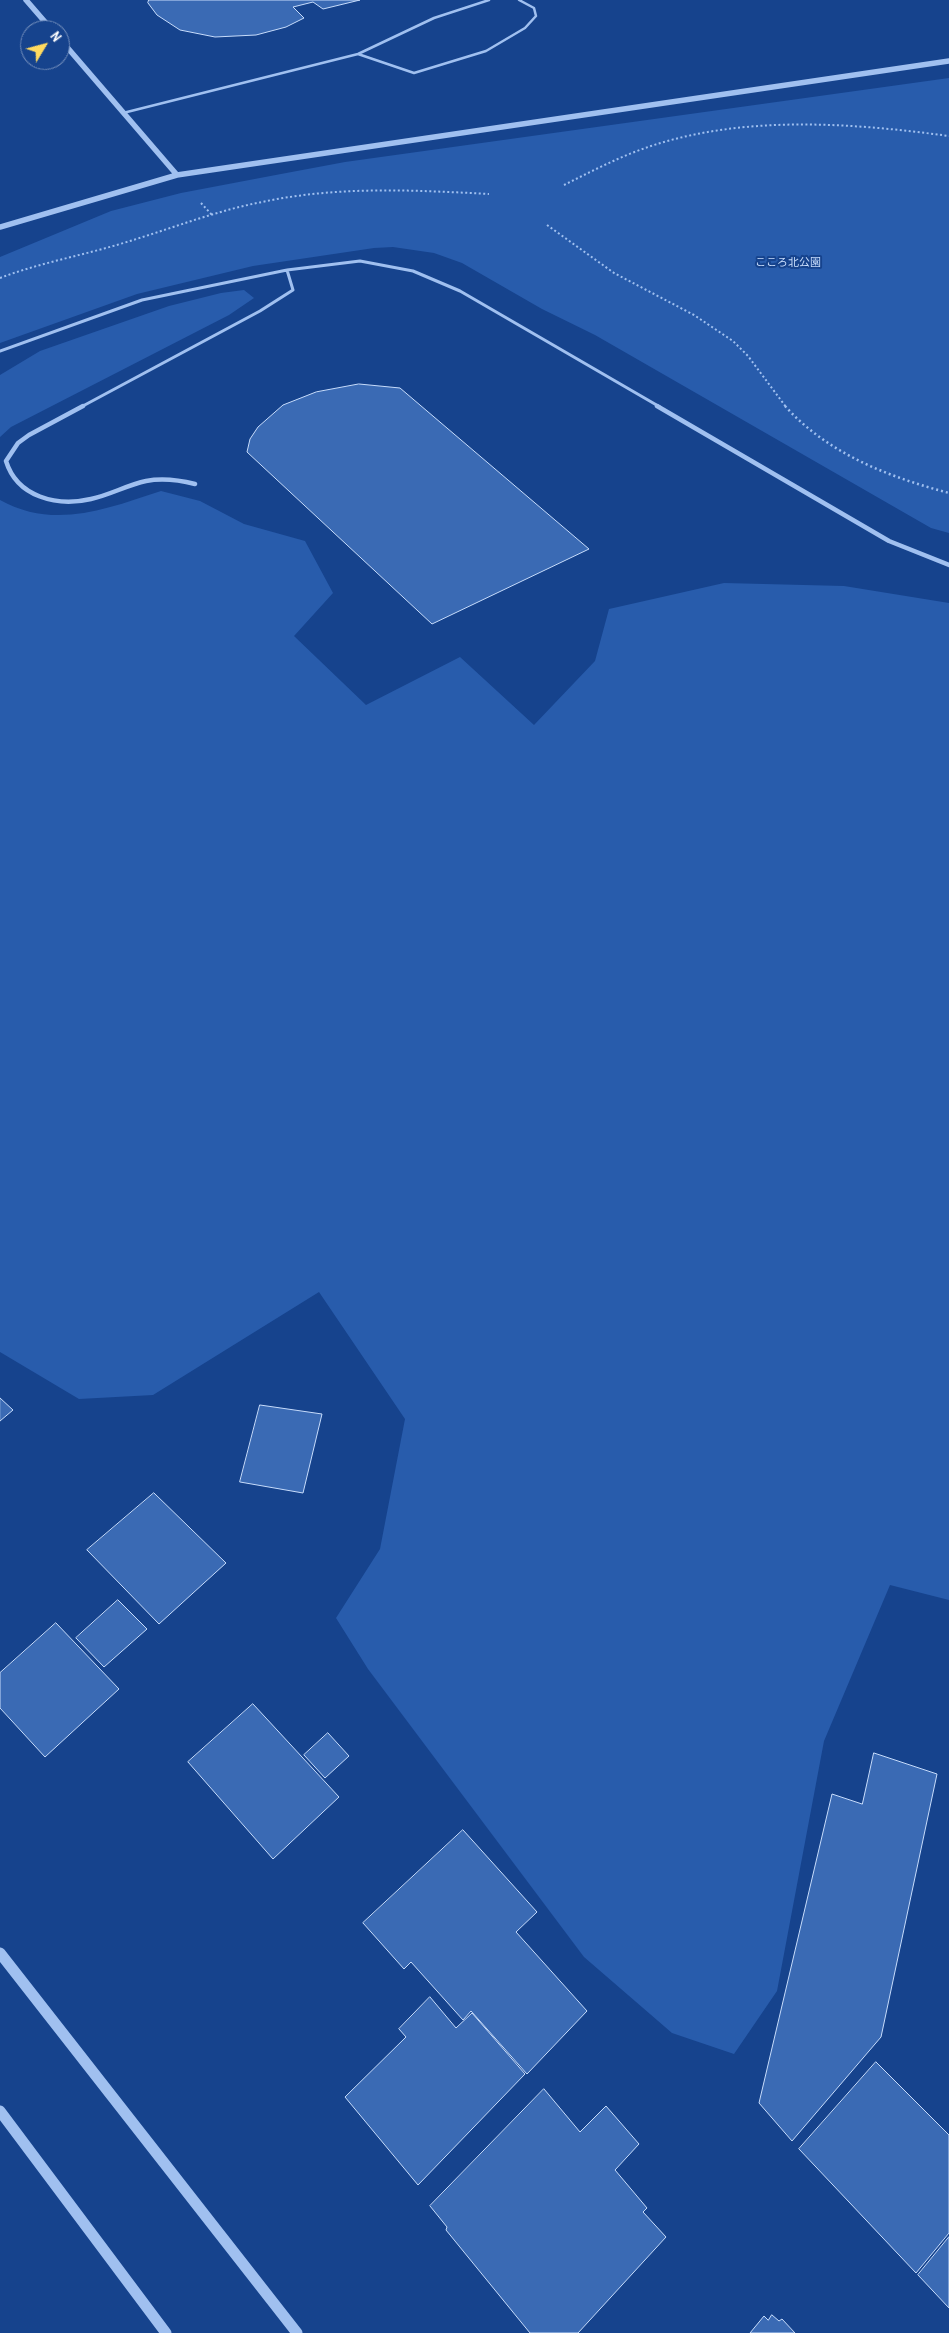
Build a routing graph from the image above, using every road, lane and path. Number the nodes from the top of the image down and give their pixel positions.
1 (26, 0) edge
2 (489, 0) edge
3 (519, 0) edge
4 (43, 20) edge
5 (70, 52) edge
6 (358, 54) junction
7 (949, 61) edge
8 (123, 113) junction
9 (949, 136) edge
10 (177, 175) junction
11 (564, 185) dead end
12 (489, 194) dead end
13 (547, 225) dead end
14 (0, 227) edge
15 (287, 270) junction
16 (0, 278) edge
17 (0, 351) edge
18 (195, 484) dead end
19 (949, 492) edge
20 (949, 565) edge
21 (0, 1954) edge
22 (0, 2111) edge
23 (166, 2333) edge
24 (297, 2333) edge

1 - 4 street
2 - 6 lane
3 - 6 lane
5 - 8 street
6 - 8 lane
7 - 10 street
8 - 10 street
9 - 11 path
10 - 14 street
12 - 16 path
13 - 19 path
15 - 17 street
15 - 18 street
15 - 20 street
21 - 24 street
22 - 23 street

